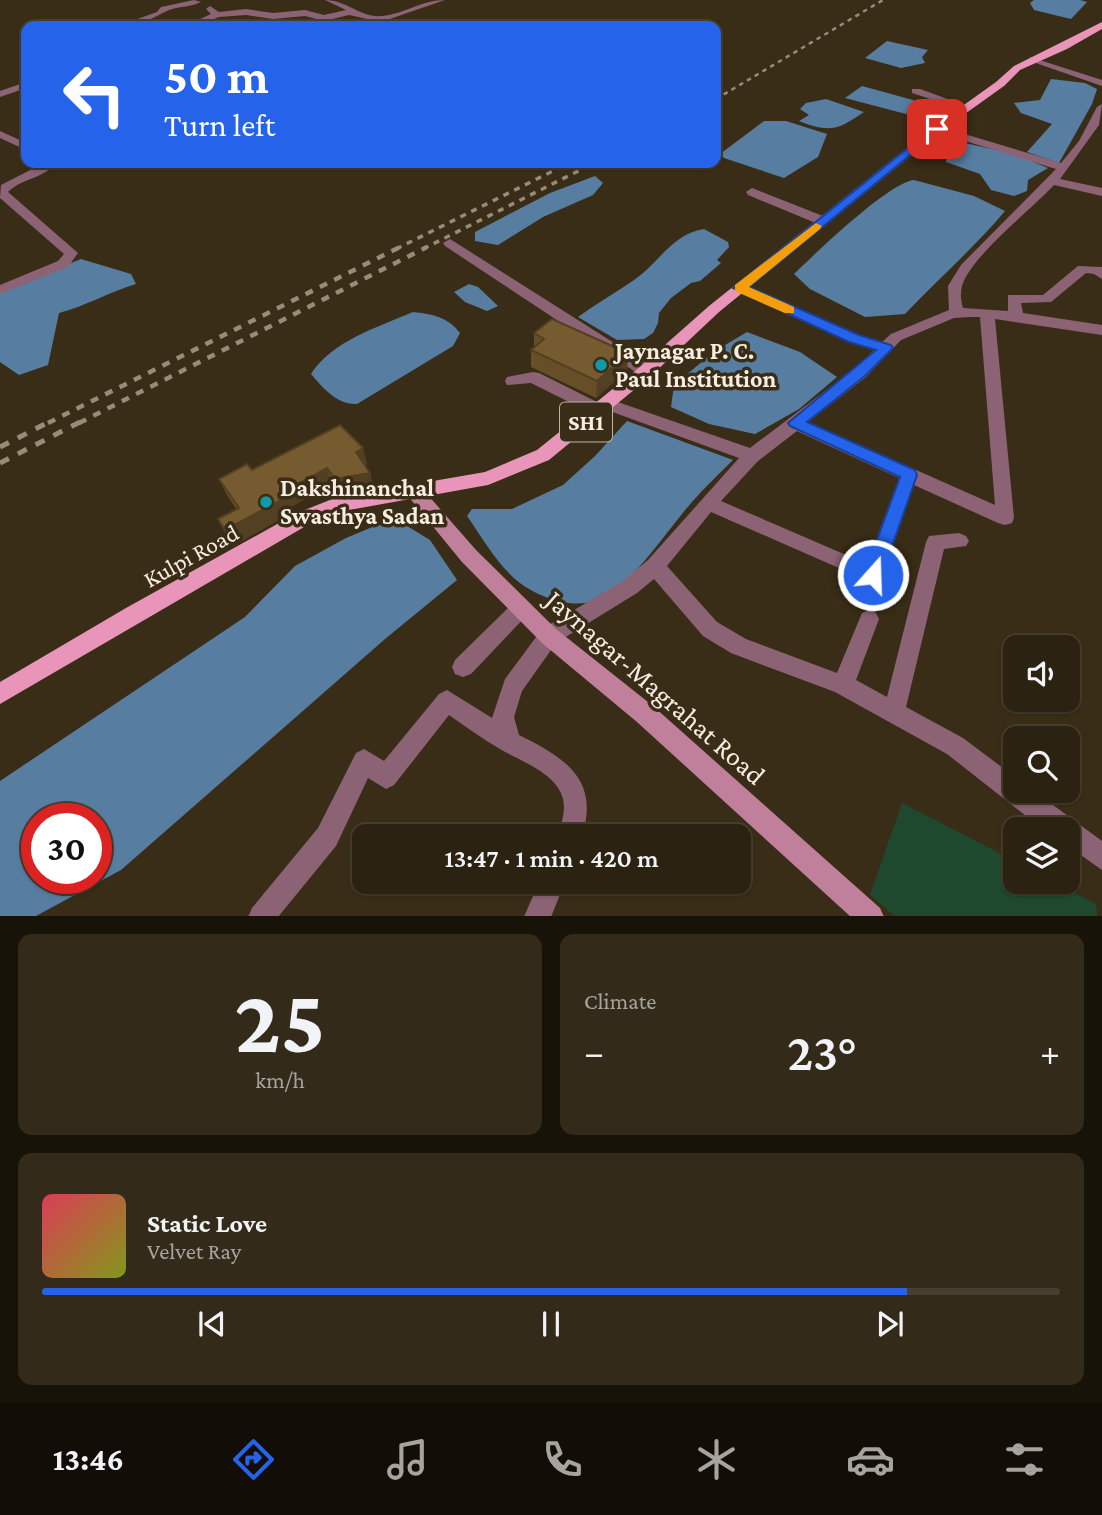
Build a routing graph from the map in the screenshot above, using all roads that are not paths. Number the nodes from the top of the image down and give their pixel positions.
1 (329, 0) edge
2 (441, 0) edge
3 (198, 1) edge
4 (356, 13) junction
5 (218, 15) junction
6 (373, 19) junction
7 (138, 21) edge
8 (202, 21) edge
9 (380, 21) edge
10 (1102, 25) edge
11 (1033, 60) junction
12 (1102, 83) edge
13 (21, 87) edge
14 (916, 91) dead end
15 (0, 94) edge
16 (967, 108) junction
17 (1100, 115) edge
18 (937, 129) junction
19 (0, 134) edge
20 (21, 144) edge
21 (44, 168) edge
22 (1064, 168) junction
23 (1051, 181) junction
24 (752, 192) dead end
25 (1102, 192) edge
26 (823, 221) junction
27 (450, 243) dead end
28 (1102, 275) edge
29 (740, 288) junction
30 (0, 290) edge
31 (957, 313) junction
32 (987, 313) junction
33 (1016, 316) junction
34 (1102, 330) edge
35 (886, 348) junction
36 (646, 371) junction
37 (513, 381) dead end
38 (602, 407) junction
39 (795, 423) junction
40 (752, 456) junction
41 (909, 475) junction
42 (414, 491) junction
43 (708, 503) junction
44 (959, 541) dead end
45 (656, 566) junction
46 (521, 608) junction
47 (869, 619) dead end
48 (549, 636) junction
49 (463, 667) dead end
50 (843, 685) junction
51 (0, 694) edge
52 (894, 712) junction
53 (509, 741) junction
54 (1049, 817) edge
55 (573, 824) edge
56 (1080, 840) edge
57 (1102, 857) edge
58 (547, 894) edge
59 (866, 915) edge
60 (261, 916) edge
61 (537, 916) edge

1 - 4 street
2 - 6 street
3 - 5 street
3 - 7 street
4 - 5 street
4 - 6 street
5 - 8 street
6 - 9 street
10 - 11 main road, Kulpi Road / SH1
11 - 12 street
11 - 16 main road, Kulpi Road / SH1
13 - 15 street
14 - 16 street
16 - 18 main road, Kulpi Road / SH1
17 - 22 street
18 - 22 street
18 - 26 main road, Kulpi Road / SH1
19 - 20 street
21 - 30 street
22 - 23 street
23 - 25 street
23 - 31 street
24 - 26 street
26 - 29 main road, Kulpi Road / SH1
27 - 36 street
28 - 33 street
29 - 35 street
29 - 36 main road, Kulpi Road / SH1
31 - 32 street
31 - 35 street
32 - 33 street
32 - 41 street
33 - 34 street
35 - 39 street
36 - 38 main road, Kulpi Road / SH1
37 - 38 street
38 - 40 street
38 - 42 main road, Kulpi Road / SH1
39 - 40 street
39 - 41 street
40 - 43 street
41 - 43 street
42 - 46 main road, Jaynagar-Magrahat Road
42 - 51 main road, Kulpi Road / SH1
43 - 45 street
44 - 52 street
45 - 48 street
45 - 50 street
46 - 48 main road, Jaynagar-Magrahat Road
46 - 49 street
47 - 50 street
48 - 53 street
48 - 59 main road, Jaynagar-Magrahat Road
50 - 52 street
52 - 54 street
53 - 55 street
53 - 60 street
56 - 57 street
58 - 61 street

